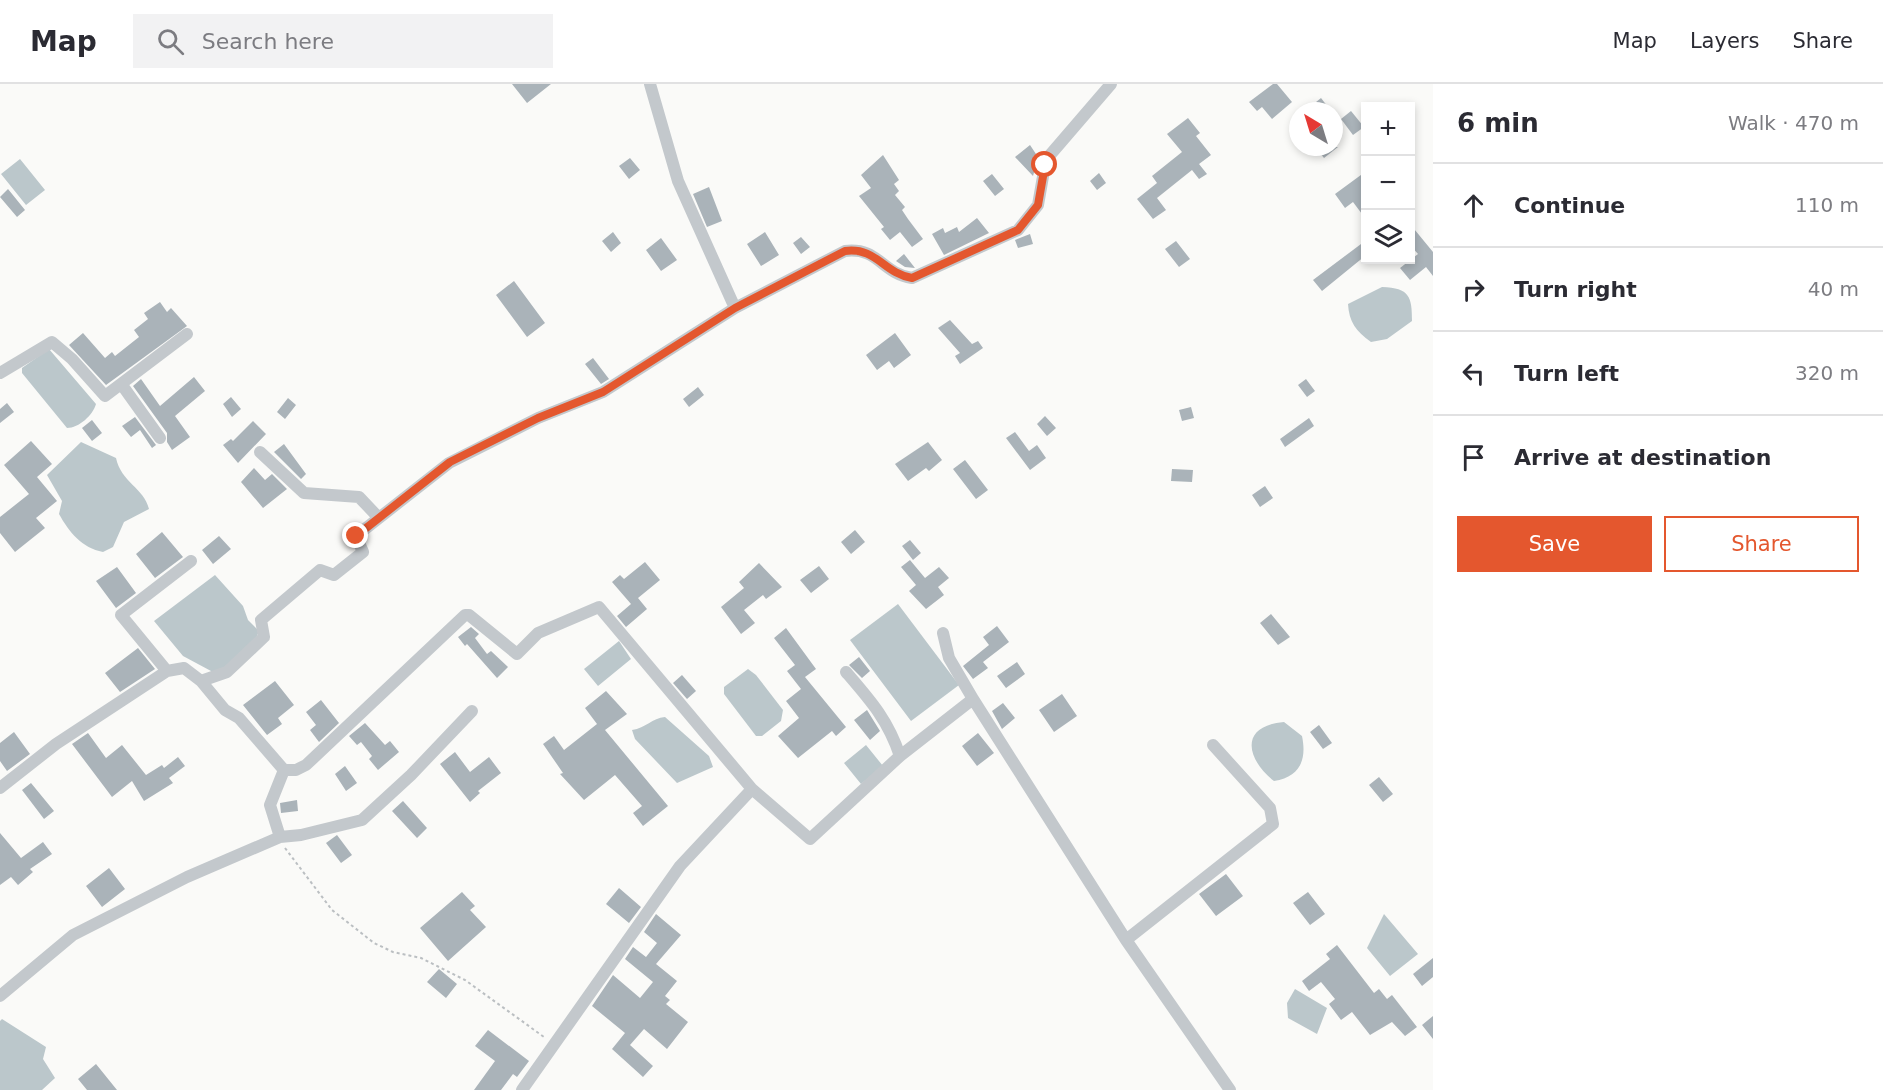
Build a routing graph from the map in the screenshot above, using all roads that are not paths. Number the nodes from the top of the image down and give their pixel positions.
1 (650, 84) edge
2 (1111, 84) edge
3 (735, 308) junction
4 (187, 334) dead end
5 (0, 373) edge
6 (122, 385) junction
7 (160, 438) dead end
8 (260, 452) dead end
9 (379, 518) junction
10 (191, 561) dead end
11 (943, 633) dead end
12 (167, 671) junction
13 (846, 672) dead end
14 (201, 681) junction
15 (973, 699) junction
16 (472, 711) dead end
17 (1213, 745) dead end
18 (900, 756) junction
19 (284, 770) junction
20 (0, 788) edge
21 (752, 789) junction
22 (280, 837) junction
23 (1126, 940) junction
24 (0, 996) edge
25 (522, 1090) edge
26 (1230, 1090) edge

1 - 3 street
2 - 3 street
3 - 9 street
4 - 6 street
5 - 6 street
6 - 7 street
8 - 9 street
9 - 14 street
10 - 12 street
11 - 15 street
12 - 14 street
12 - 20 street
13 - 18 street
14 - 19 street
15 - 18 street
15 - 23 street
16 - 22 street
17 - 23 street
18 - 21 street
19 - 21 street
19 - 22 street
21 - 25 street
22 - 24 street
23 - 26 street

